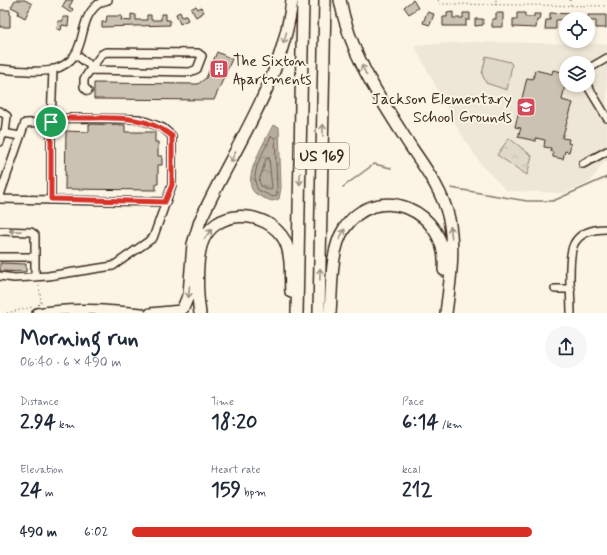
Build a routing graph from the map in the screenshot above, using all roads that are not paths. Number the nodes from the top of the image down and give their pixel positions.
1 (108, 0) edge
2 (292, 0) edge
3 (303, 0) edge
4 (325, 0) edge
5 (340, 0) edge
6 (75, 54) junction
7 (607, 58) edge
8 (595, 65) edge
9 (91, 68) junction
10 (0, 69) edge
11 (53, 70) junction
12 (88, 91) dead end
13 (591, 92) edge
14 (0, 111) edge
15 (607, 118) edge
16 (51, 122) junction
17 (5, 133) junction
18 (20, 136) junction
19 (0, 142) edge
20 (607, 151) edge
21 (583, 164) dead end
22 (0, 195) edge
23 (0, 199) edge
24 (51, 199) junction
25 (165, 202) junction
26 (607, 229) edge
27 (0, 231) edge
28 (0, 257) edge
29 (35, 257) junction
30 (0, 276) edge
31 (37, 278) junction
32 (555, 289) dead end
33 (571, 289) junction
34 (180, 310) edge
35 (37, 313) edge
36 (141, 313) edge
37 (150, 313) edge
38 (200, 313) edge
39 (292, 313) edge
40 (297, 313) edge
41 (319, 313) edge
42 (330, 313) edge
43 (438, 313) edge
44 (446, 313) edge
45 (570, 313) edge

1 - 6 street
2 -> 34 highway
3 -> 40 highway, US 169
41 -> 4 highway, US 169
44 -> 5 highway
6 - 9 street
6 - 11 street
7 - 8 street
9 - 9 street
9 - 12 street
10 - 11 street
11 - 16 street
13 - 15 street
14 - 17 street
16 - 18 street
16 - 24 street
16 - 25 street
17 - 18 street
17 - 19 street
18 - 22 street
20 - 21 street
23 - 24 street
24 - 25 street
25 - 31 street
26 - 33 street
29 -> 27 street
28 - 29 street
29 - 31 street
30 - 31 street
32 - 33 street
33 - 45 street
34 - 37 main road
34 - 38 main road
35 - 36 main road
38 -> 39 highway
42 -> 43 highway

